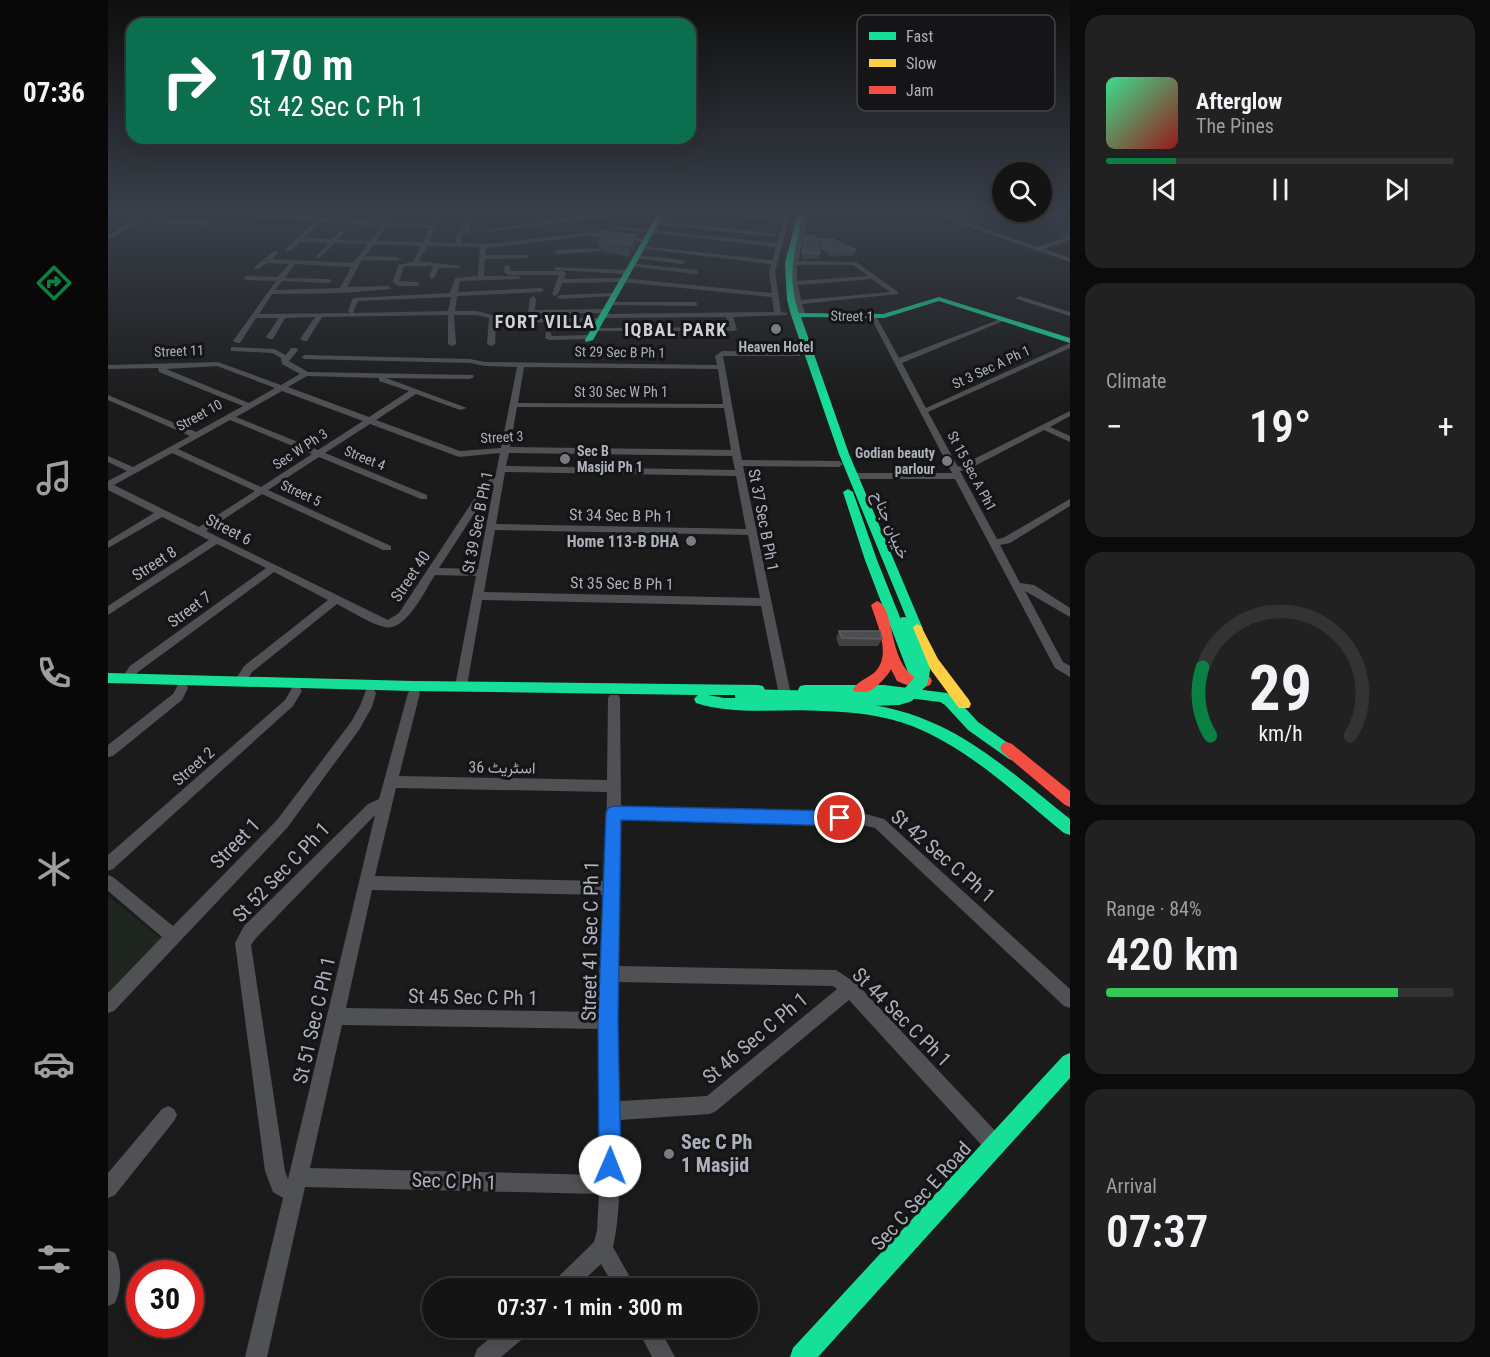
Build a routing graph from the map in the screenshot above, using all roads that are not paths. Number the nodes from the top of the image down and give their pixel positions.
1 (283, 275) edge
2 (350, 275) edge
3 (398, 275) edge
4 (562, 275) edge
5 (574, 275) edge
6 (625, 275) edge
7 (718, 275) edge
8 (772, 275) edge
9 (787, 275) edge
10 (794, 275) edge
11 (872, 275) edge
12 (875, 277) junction
13 (246, 278) dead end
14 (481, 278) joint
15 (521, 278) dead end
16 (279, 280) junction
17 (328, 281) dead end
18 (560, 281) junction
19 (794, 283) junction
20 (417, 284) dead end
21 (388, 288) dead end
22 (541, 290) dead end
23 (302, 291) junction
24 (342, 291) junction
25 (270, 292) junction
26 (453, 295) junction
27 (774, 295) junction
28 (559, 296) junction
29 (533, 298) dead end
30 (1019, 298) dead end
31 (298, 300) dead end
32 (695, 304) dead end
33 (294, 308) dead end
34 (351, 311) dead end
35 (562, 312) junction
36 (792, 312) junction
37 (451, 313) junction
38 (729, 314) junction
39 (1070, 314) edge
40 (254, 316) junction
41 (286, 316) junction
42 (319, 316) junction
43 (873, 316) junction
44 (600, 319) junction
45 (1005, 319) junction
46 (493, 321) junction
47 (695, 329) junction
48 (548, 333) dead end
49 (270, 338) dead end
50 (304, 339) dead end
51 (700, 339) dead end
52 (1070, 343) edge
53 (452, 344) dead end
54 (491, 344) dead end
55 (294, 350) dead end
56 (799, 354) junction
57 (304, 357) dead end
58 (896, 361) junction
59 (285, 362) junction
60 (521, 364) junction
61 (162, 365) junction
62 (108, 367) edge
63 (720, 367) junction
64 (306, 374) junction
65 (381, 376) junction
66 (470, 377) dead end
67 (282, 388) junction
68 (415, 391) junction
69 (108, 398) edge
70 (514, 405) junction
71 (250, 406) junction
72 (727, 406) junction
73 (463, 408) dead end
74 (923, 411) junction
75 (1070, 413) edge
76 (229, 417) junction
77 (369, 421) junction
78 (1044, 427) junction
79 (196, 435) junction
80 (1070, 439) edge
81 (171, 449) junction
82 (505, 450) junction
83 (620, 452) junction
84 (318, 454) junction
85 (108, 459) edge
86 (738, 463) junction
87 (839, 464) junction
88 (502, 469) junction
89 (132, 470) junction
90 (620, 471) junction
91 (956, 473) junction
92 (853, 476) junction
93 (500, 481) junction
94 (108, 485) edge
95 (262, 490) junction
96 (424, 497) dead end
97 (1070, 502) edge
98 (857, 503) junction
99 (162, 513) junction
100 (490, 527) junction
101 (199, 531) junction
102 (752, 532) junction
103 (216, 540) junction
104 (993, 543) junction
105 (108, 545) edge
106 (387, 548) dead end
107 (273, 568) junction
108 (434, 571) junction
109 (482, 573) junction
110 (1018, 586) junction
111 (479, 596) junction
112 (335, 600) junction
113 (765, 602) junction
114 (108, 611) edge
115 (1070, 613) edge
116 (919, 637) junction
117 (889, 650) junction
118 (1070, 672) edge
119 (108, 678) edge
120 (126, 679) junction
121 (918, 680) dead end
122 (240, 682) junction
123 (461, 686) junction
124 (108, 687) edge
125 (182, 688) junction
126 (860, 689) junction
127 (296, 690) junction
128 (784, 690) junction
129 (370, 693) junction
130 (414, 693) junction
131 (614, 698) junction
132 (701, 699) junction
133 (940, 701) junction
134 (915, 721) junction
135 (108, 752) edge
136 (1014, 755) junction
137 (390, 782) junction
138 (613, 786) junction
139 (1070, 800) edge
140 (385, 803) junction
141 (614, 813) junction
142 (1070, 816) edge
143 (1070, 828) edge
144 (108, 864) edge
145 (108, 882) edge
146 (367, 883) junction
147 (612, 888) junction
148 (173, 936) junction
149 (610, 974) junction
150 (850, 988) junction
151 (1070, 1000) edge
152 (108, 1005) edge
153 (337, 1016) junction
154 (608, 1020) junction
155 (1070, 1063) edge
156 (611, 1111) junction
157 (168, 1114) dead end
158 (994, 1144) junction
159 (296, 1185) junction
160 (610, 1185) junction
161 (108, 1188) edge
162 (603, 1248) junction
163 (108, 1260) edge
164 (572, 1278) edge
165 (620, 1278) edge
166 (108, 1296) edge
167 (507, 1338) edge
168 (654, 1338) edge
169 (256, 1357) edge
170 (485, 1357) edge
171 (664, 1357) edge
172 (802, 1357) edge

1 - 16 street
2 - 24 street
3 - 20 street
4 - 18 street
5 - 18 street
6 - 44 main road
7 - 27 street
8 - 27 street
9 - 36 main road, خیبان جناح
10 - 19 street
11 - 12 street
12 - 19 street
12 - 36 street
13 - 16 street
14 - 15 street
14 - 26 street
16 - 17 street
16 - 25 street
18 - 28 street
19 - 36 street
21 - 24 street
22 - 26 street
23 - 24 street
23 - 25 street
23 - 31 street
25 - 40 street
26 - 34 street
26 - 37 street
27 - 36 street
28 - 35 street
28 - 44 street
29 - 35 street
30 - 39 street
32 - 44 street
33 - 41 street
35 - 44 street
36 - 38 street
36 - 43 main road, Street 1
36 - 56 main road, خیبان جناح
36 - 92 main road, خیبان جناح
37 - 42 street
37 - 46 street
37 - 53 street
38 - 44 street
38 - 47 street
40 - 41 street
40 - 59 street
41 - 42 street
41 - 49 street
42 - 50 street
43 - 45 main road, Street 1
43 - 58 street, St 15 Sec A Ph1
44 - 46 street
44 - 47 street
44 - 48 street
45 - 52 main road
45 - 58 street
46 - 54 street
47 - 51 street
52 - 74 street, St 3 Sec A Ph 1
55 - 59 street
56 - 63 street, St 37 Sec B Ph 1
56 - 87 main road, خیبان جناح
57 - 60 street, St 29 Sec B Ph 1
58 - 74 street, St 15 Sec A Ph1
59 - 64 street
60 - 63 street, St 29 Sec B Ph 1
60 - 70 street, St 39 Sec B Ph 1
61 - 62 street, Street 11
61 - 67 street, Street 11
61 - 71 street
63 - 72 street, St 37 Sec B Ph 1
64 - 65 street
64 - 67 street, Street 10
65 - 66 street
65 - 68 street
67 - 71 street, Street 10
67 - 77 street, Street 3
68 - 73 street
68 - 77 street, Sec W Ph 3
69 - 79 street
70 - 72 street, St 30 Sec W Ph 1
70 - 82 street, St 39 Sec B Ph 1
71 - 76 street, Street 10
72 - 86 street, St 37 Sec B Ph 1
74 - 91 street, St 15 Sec A Ph1
75 - 78 street
76 - 79 street, Street 10
76 - 84 street, Street 4
77 - 82 street, Street 3
77 - 84 street, Sec W Ph 3
78 - 80 street
78 - 91 street
79 - 81 street, Street 10
81 - 89 street, Street 10
81 - 95 street, Street 5
82 - 83 street, Street 3
82 - 88 street, St 39 Sec B Ph 1
83 - 86 street, Street 3
83 - 90 street
84 - 95 street, Sec W Ph 3
84 - 96 street, Street 4
85 - 89 street
86 - 87 street
86 - 90 street
86 - 102 street, St 37 Sec B Ph 1
87 - 98 main road, خیبان جناح
88 - 90 street
88 - 93 street, St 39 Sec B Ph 1
89 - 94 street, Street 10
91 - 92 street
91 - 104 street, St 15 Sec A Ph1
92 - 98 main road, خیبان جناح
93 - 100 street, St 39 Sec B Ph 1
93 - 108 street, Street 40
94 - 99 street, Street 6
95 - 101 street, Sec W Ph 3
95 - 106 street, Street 5
97 - 104 street
98 - 116 main road, خیبان جناح
98 - 117 main road
98 - 121 main road, خیبان جناح
98 - 132 main road, bridge
99 - 101 street, Street 6
99 - 105 street
100 - 102 street, St 34 Sec B Ph 1
100 - 109 street, St 39 Sec B Ph 1
101 - 103 street, Street 6
102 - 113 street, St 37 Sec B Ph 1
103 - 107 street, Street 6
103 - 114 street, Street 8
104 - 110 street, St 15 Sec A Ph1
107 - 112 street, Street 6
107 - 120 street, Street 7
108 - 109 street
108 - 112 street, Street 40
109 - 111 street, St 39 Sec B Ph 1
110 - 115 street
110 - 118 street, St 15 Sec A Ph1
111 - 113 street, St 35 Sec B Ph 1
111 - 123 street, St 39 Sec B Ph 1
112 - 122 street
113 - 128 street, St 37 Sec B Ph 1
116 - 117 main road
116 - 136 main road, خیبان جناح
117 - 126 main road
119 - 120 main road
120 - 122 main road
122 - 123 main road
123 - 128 main road
124 - 125 main road
125 - 127 main road
125 - 135 street
126 - 128 main road
126 - 133 main road
127 - 129 main road
127 - 144 street, Street 2
129 - 130 main road
129 - 148 street, Street 1
130 - 131 main road
130 - 137 street, St 51 Sec C Ph 1
131 - 132 main road
131 - 138 street, Street 41 Sec C Ph 1
132 - 134 main road
133 - 134 main road
133 - 136 main road
133 - 142 main road
134 - 143 main road
136 - 139 main road, خیبان جناح
137 - 138 street, اسٹریٹ 36
137 - 140 street, St 51 Sec C Ph 1
138 - 141 street, Street 41 Sec C Ph 1
140 - 146 street, St 51 Sec C Ph 1
140 - 159 street, St 52 Sec C Ph 1
141 - 147 street, Street 41 Sec C Ph 1
141 - 151 street, St 42 Sec C Ph 1
145 - 148 street
146 - 147 street
146 - 153 street, St 51 Sec C Ph 1
147 - 149 street, Street 41 Sec C Ph 1
148 - 152 street, Street 1
149 - 150 street, St 44 Sec C Ph 1
149 - 154 street, Street 41 Sec C Ph 1
150 - 156 street, St 46 Sec C Ph 1
150 - 158 street, St 44 Sec C Ph 1
153 - 154 street, St 45 Sec C Ph 1
153 - 159 street, St 51 Sec C Ph 1
154 - 156 street, Street 41 Sec C Ph 1
155 - 158 main road, Sec C Sec E Road
156 - 160 street, Street 41 Sec C Ph 1
157 - 161 street
158 - 172 main road, Sec C Sec E Road
159 - 160 street, Sec C Ph 1
159 - 169 street, St 51 Sec C Ph 1
160 - 162 street, Street 41 Sec C Ph 1
162 - 164 street
162 - 165 street
163 - 166 street
167 - 170 street
168 - 171 street

